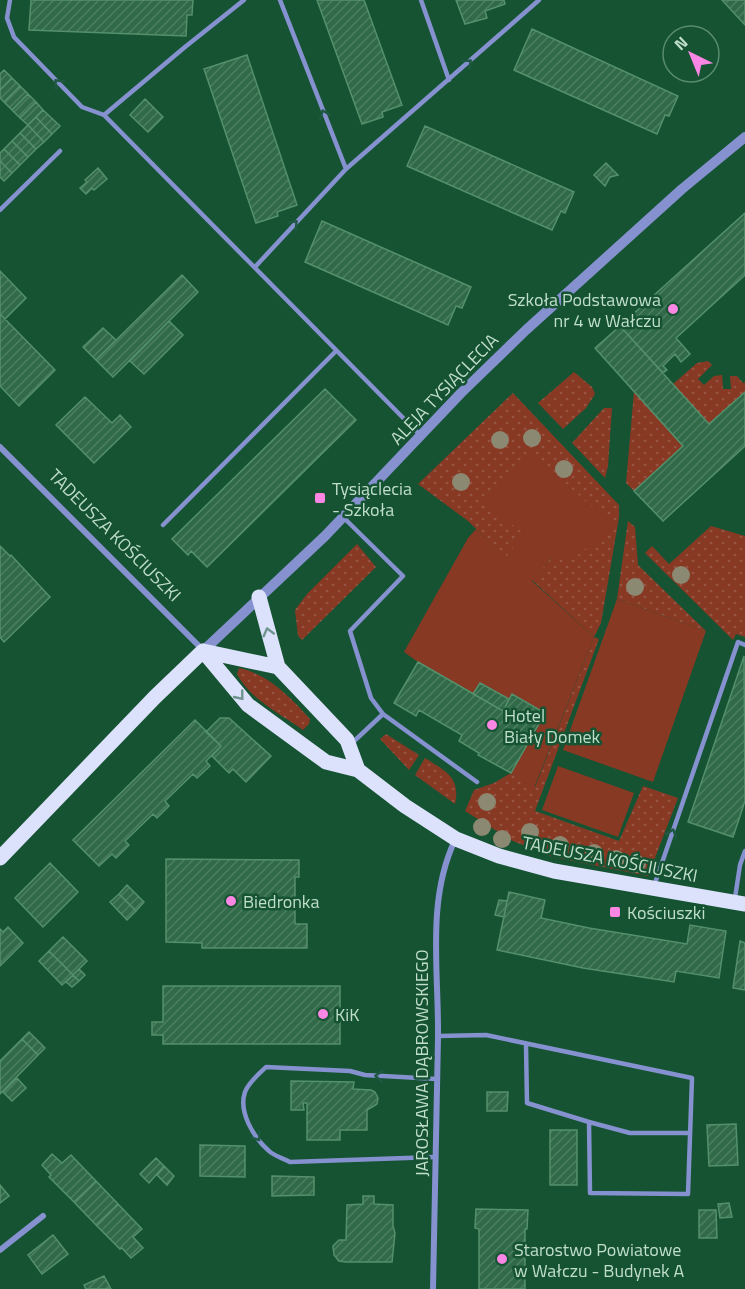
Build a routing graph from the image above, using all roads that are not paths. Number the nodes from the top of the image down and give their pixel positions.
1 (10, 0) edge
2 (244, 0) edge
3 (280, 0) edge
4 (421, 0) edge
5 (538, 0) edge
6 (449, 80) junction
7 (104, 116) junction
8 (745, 137) edge
9 (60, 151) dead end
10 (346, 169) junction
11 (0, 210) edge
12 (255, 267) junction
13 (336, 351) junction
14 (421, 436) junction
15 (0, 447) edge
16 (344, 518) junction
17 (163, 525) dead end
18 (259, 597) junction
19 (745, 645) edge
20 (203, 651) junction
21 (278, 667) junction
22 (383, 714) junction
23 (349, 746) junction
24 (358, 770) junction
25 (477, 782) dead end
26 (456, 839) junction
27 (745, 851) edge
28 (0, 858) edge
29 (653, 888) junction
30 (742, 904) edge
31 (438, 1036) junction
32 (525, 1045) junction
33 (437, 1079) junction
34 (589, 1122) junction
35 (690, 1133) junction
36 (435, 1157) junction
37 (43, 1216) dead end
38 (0, 1250) edge
39 (433, 1289) edge

7 -> 1 lane
2 - 7 lane
10 -> 3 lane
4 - 6 lane
6 -> 5 lane
6 - 10 lane
7 - 12 lane
8 - 14 street, ALEJA TYSIĄCLECIA
9 - 11 lane
12 -> 10 lane
12 - 13 lane
13 - 14 lane
13 - 17 lane
14 - 16 street, ALEJA TYSIĄCLECIA
15 - 20 street, TADEUSZA KOŚCIUSZKI
16 - 18 street, ALEJA TYSIĄCLECIA
16 - 22 lane
18 - 20 street, ALEJA TYSIĄCLECIA
21 -> 18 main road
29 -> 19 lane
20 - 21 main road
20 -> 24 main road, TADEUSZA KOŚCIUSZKI
20 - 28 main road
21 - 23 main road
22 - 23 lane
22 - 25 lane
23 - 24 main road
24 - 26 main road, TADEUSZA KOŚCIUSZKI
26 - 29 main road, TADEUSZA KOŚCIUSZKI
26 - 31 street, JAROSŁAWA DĄBROWSKIEGO
27 - 30 lane
29 - 30 main road, TADEUSZA KOŚCIUSZKI
31 - 32 lane
31 - 33 street, JAROSŁAWA DĄBROWSKIEGO
32 - 34 lane
32 - 35 lane
33 - 36 street, JAROSŁAWA DĄBROWSKIEGO
33 -> 36 lane
34 - 35 lane
34 - 35 lane
36 - 39 street, JAROSŁAWA DĄBROWSKIEGO
37 - 38 street

